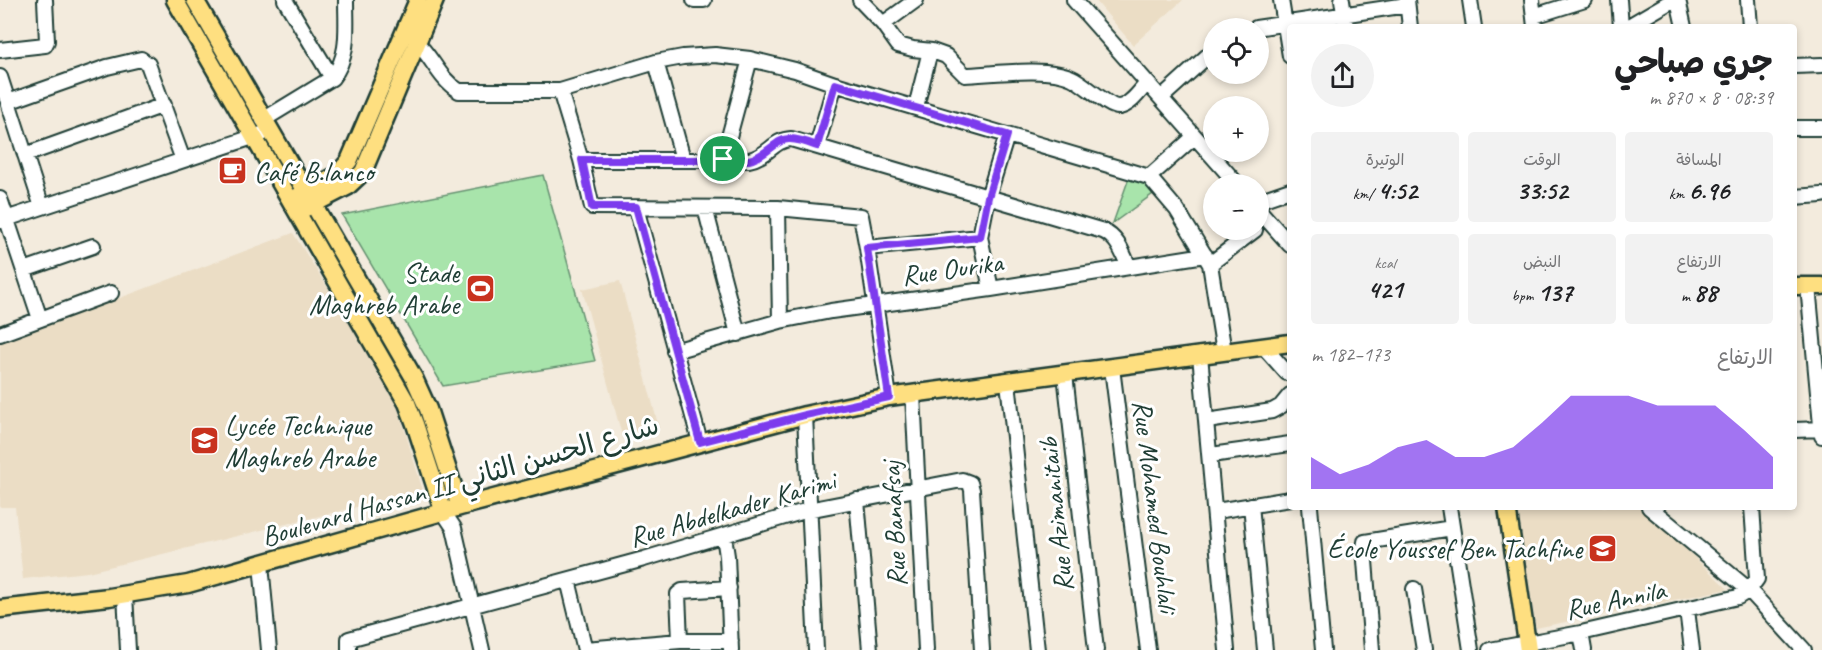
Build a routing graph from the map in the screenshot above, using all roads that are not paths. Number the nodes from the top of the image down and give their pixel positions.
1 (45, 0) edge
2 (175, 0) edge
3 (196, 0) edge
4 (285, 0) edge
5 (346, 0) edge
6 (418, 0) edge
7 (435, 0) edge
8 (694, 0) edge
9 (704, 0) edge
10 (860, 0) edge
11 (916, 0) edge
12 (1074, 0) edge
13 (1281, 0) edge
14 (1342, 0) edge
15 (1470, 0) edge
16 (1532, 0) edge
17 (1585, 0) edge
18 (1619, 0) edge
19 (1673, 0) edge
20 (1678, 0) edge
21 (1748, 0) edge
22 (1407, 3) edge
23 (1345, 21) edge
24 (1535, 22) edge
25 (883, 24) junction
26 (1285, 24) junction
27 (1410, 24) edge
28 (1474, 24) edge
29 (1621, 24) edge
30 (1632, 24) edge
31 (1683, 24) edge
32 (1750, 24) edge
33 (1269, 26) edge
34 (1287, 37) edge
35 (417, 43) junction
36 (0, 50) edge
37 (932, 51) junction
38 (750, 58) junction
39 (1203, 60) edge
40 (656, 62) junction
41 (1822, 65) edge
42 (1797, 66) edge
43 (0, 77) edge
44 (332, 78) junction
45 (1147, 83) junction
46 (835, 84) junction
47 (560, 91) junction
48 (1161, 98) junction
49 (8, 102) junction
50 (164, 105) junction
51 (916, 107) junction
52 (1797, 128) edge
53 (1822, 128) edge
54 (262, 129) junction
55 (1007, 135) junction
56 (1194, 137) junction
57 (817, 146) junction
58 (25, 155) junction
59 (683, 159) junction
60 (723, 159) junction
61 (183, 160) junction
62 (582, 160) junction
63 (1228, 174) edge
64 (1149, 177) junction
65 (1287, 191) edge
66 (1822, 195) edge
67 (1797, 196) edge
68 (988, 197) junction
69 (1269, 197) edge
70 (0, 199) edge
71 (302, 202) junction
72 (42, 207) junction
73 (636, 207) junction
74 (705, 207) junction
75 (778, 208) junction
76 (4, 219) edge
77 (1269, 231) edge
78 (980, 237) junction
79 (1238, 240) edge
80 (1287, 243) edge
81 (93, 246) dead end
82 (867, 248) junction
83 (1207, 259) junction
84 (1129, 267) junction
85 (24, 270) junction
86 (1808, 286) edge
87 (991, 289) junction
88 (111, 293) dead end
89 (874, 305) junction
90 (40, 319) junction
91 (780, 321) junction
92 (0, 334) edge
93 (738, 334) junction
94 (1287, 343) edge
95 (1263, 346) junction
96 (674, 351) junction
97 (1224, 352) junction
98 (1200, 355) junction
99 (1112, 368) junction
100 (1287, 373) edge
101 (1065, 374) junction
102 (1008, 382) junction
103 (913, 395) junction
104 (889, 397) junction
105 (1287, 399) edge
106 (805, 415) junction
107 (1207, 421) junction
108 (1822, 429) edge
109 (1797, 430) edge
110 (1822, 436) edge
111 (700, 442) junction
112 (1287, 444) edge
113 (1211, 455) junction
114 (916, 490) junction
115 (1287, 499) edge
116 (857, 500) junction
117 (1251, 505) junction
118 (460, 507) junction
119 (808, 510) junction
120 (1310, 510) edge
121 (1449, 510) edge
122 (1507, 510) edge
123 (1653, 510) edge
124 (1667, 510) edge
125 (1752, 510) edge
126 (1216, 511) junction
127 (444, 513) junction
128 (1669, 524) junction
129 (454, 528) junction
130 (1452, 528) junction
131 (724, 536) junction
132 (261, 564) junction
133 (568, 580) junction
134 (729, 588) junction
135 (1414, 589) dead end
136 (1749, 591) junction
137 (125, 594) junction
138 (471, 606) junction
139 (0, 609) edge
140 (1687, 610) junction
141 (1581, 633) junction
142 (683, 644) edge
143 (349, 645) edge
144 (731, 645) edge
145 (1527, 647) edge
146 (585, 649) edge
147 (128, 650) edge
148 (269, 650) edge
149 (482, 650) edge
150 (816, 650) edge
151 (870, 650) edge
152 (926, 650) edge
153 (982, 650) edge
154 (1037, 650) edge
155 (1096, 650) edge
156 (1148, 650) edge
157 (1227, 650) edge
158 (1265, 650) edge
159 (1323, 650) edge
160 (1372, 650) edge
161 (1424, 650) edge
162 (1471, 650) edge
163 (1490, 650) edge
164 (1584, 650) edge
165 (1692, 650) edge
166 (1804, 650) edge

1 - 36 street
2 - 54 main road
3 - 54 main road
4 - 44 street
5 - 44 street
6 - 71 main road
7 - 35 main road
8 - 9 street
10 - 25 street
11 - 25 street
12 - 45 street
13 - 26 street
14 - 23 street
15 - 28 street
16 - 24 street
17 - 24 street
18 - 29 street
19 - 30 street
20 - 31 street
21 - 32 street
22 - 23 street
22 - 27 street
23 - 26 street
25 - 37 street
26 - 33 street
26 - 34 street
35 - 47 street
35 - 71 main road
37 - 45 street
37 - 51 street
38 - 40 street
38 - 46 street
38 - 60 street
39 - 48 street
40 - 47 street
40 - 59 street
41 - 42 street
43 - 49 street
44 - 54 street
45 - 48 street
46 - 51 street
46 - 57 street
47 - 62 street
48 - 56 street
49 - 50 street
49 - 58 street
50 - 58 street
50 - 61 street
51 - 55 street
52 - 53 street
54 - 61 street
54 - 71 main road
55 - 64 street
55 - 68 street
56 - 63 street
56 - 64 street
57 - 60 street
57 - 68 street
58 - 72 street
59 - 60 street
59 - 62 street
61 - 72 street
62 - 73 street
64 - 83 street
65 - 69 street
66 - 67 street
68 - 78 street
68 - 84 street
70 - 76 street
71 - 118 main road
71 - 127 main road
72 - 76 street
73 - 74 street
73 - 96 street
74 - 75 street
74 - 93 street
75 - 82 street
75 - 91 street
76 - 85 street
77 - 80 street
78 - 82 street
78 - 87 street
79 - 83 street, Rue Ourika
81 - 85 street
82 - 89 street
83 - 84 street, Rue Ourika
83 - 97 street
84 - 87 street, Rue Ourika
85 - 90 street
86 - 108 street
87 - 89 street, Rue Ourika
88 - 90 street
89 - 91 street, Rue Ourika
89 - 104 street
90 - 92 street
91 - 93 street, Rue Ourika
93 - 96 street, Rue Ourika
94 - 95 main road, Boulevard Hassan II شارع الحسن الثاني
95 - 97 main road, Boulevard Hassan II شارع الحسن الثاني
95 - 100 street
96 - 111 street
97 - 98 main road, Boulevard Hassan II شارع الحسن الثاني
98 - 99 main road, Boulevard Hassan II شارع الحسن الثاني
98 - 107 street
99 - 101 main road, Boulevard Hassan II شارع الحسن الثاني
99 - 156 street, Rue Mohamed Bouhlali
101 - 102 main road, Boulevard Hassan II شارع الحسن الثاني
101 - 155 street, Rue Azimanitaib
102 - 103 main road, Boulevard Hassan II شارع الحسن الثاني
102 - 154 street
103 - 104 main road, Boulevard Hassan II شارع الحسن الثاني
103 - 114 street, Rue Banafsaj
104 - 106 main road, Boulevard Hassan II شارع الحسن الثاني
105 - 107 street
106 - 111 main road, Boulevard Hassan II شارع الحسن الثاني
106 - 119 street
107 - 113 street
108 - 109 street
108 - 110 street
111 - 118 main road, Boulevard Hassan II شارع الحسن الثاني
112 - 113 street
113 - 126 street
114 - 116 street, Rue Abdelkader Karimi
114 - 152 street, Rue Banafsaj
114 - 153 street, Rue Abdelkader Karimi
115 - 117 street
116 - 119 street, Rue Abdelkader Karimi
116 - 151 street
117 - 126 street
117 - 158 street
118 - 127 main road, Boulevard Hassan II شارع الحسن الثاني
118 - 129 street
119 - 131 street, Rue Abdelkader Karimi
119 - 150 street
120 - 159 street
121 - 130 street
122 - 145 main road
123 - 128 street
124 - 128 street
125 - 136 street
126 - 157 street
127 - 129 street
127 - 132 main road, Boulevard Hassan II شارع الحسن الثاني
128 - 136 street
129 - 138 street
130 - 160 street
130 - 162 street
131 - 133 street, Rue Abdelkader Karimi
131 - 134 street
132 - 137 main road, Boulevard Hassan II شارع الحسن الثاني
132 - 148 street
133 - 138 street, Rue Abdelkader Karimi
133 - 146 street
134 - 142 street
134 - 144 street
135 - 161 street
136 - 140 street, Rue Annila
136 - 166 street
137 - 139 main road, Boulevard Hassan II شارع الحسن الثاني
137 - 147 street
138 - 143 street, Rue Abdelkader Karimi
138 - 149 street
140 - 141 street, Rue Annila
140 - 165 street
141 - 145 street, Rue Annila
141 - 164 street
142 - 144 street
142 - 146 street
145 - 163 street, Rue Annila

